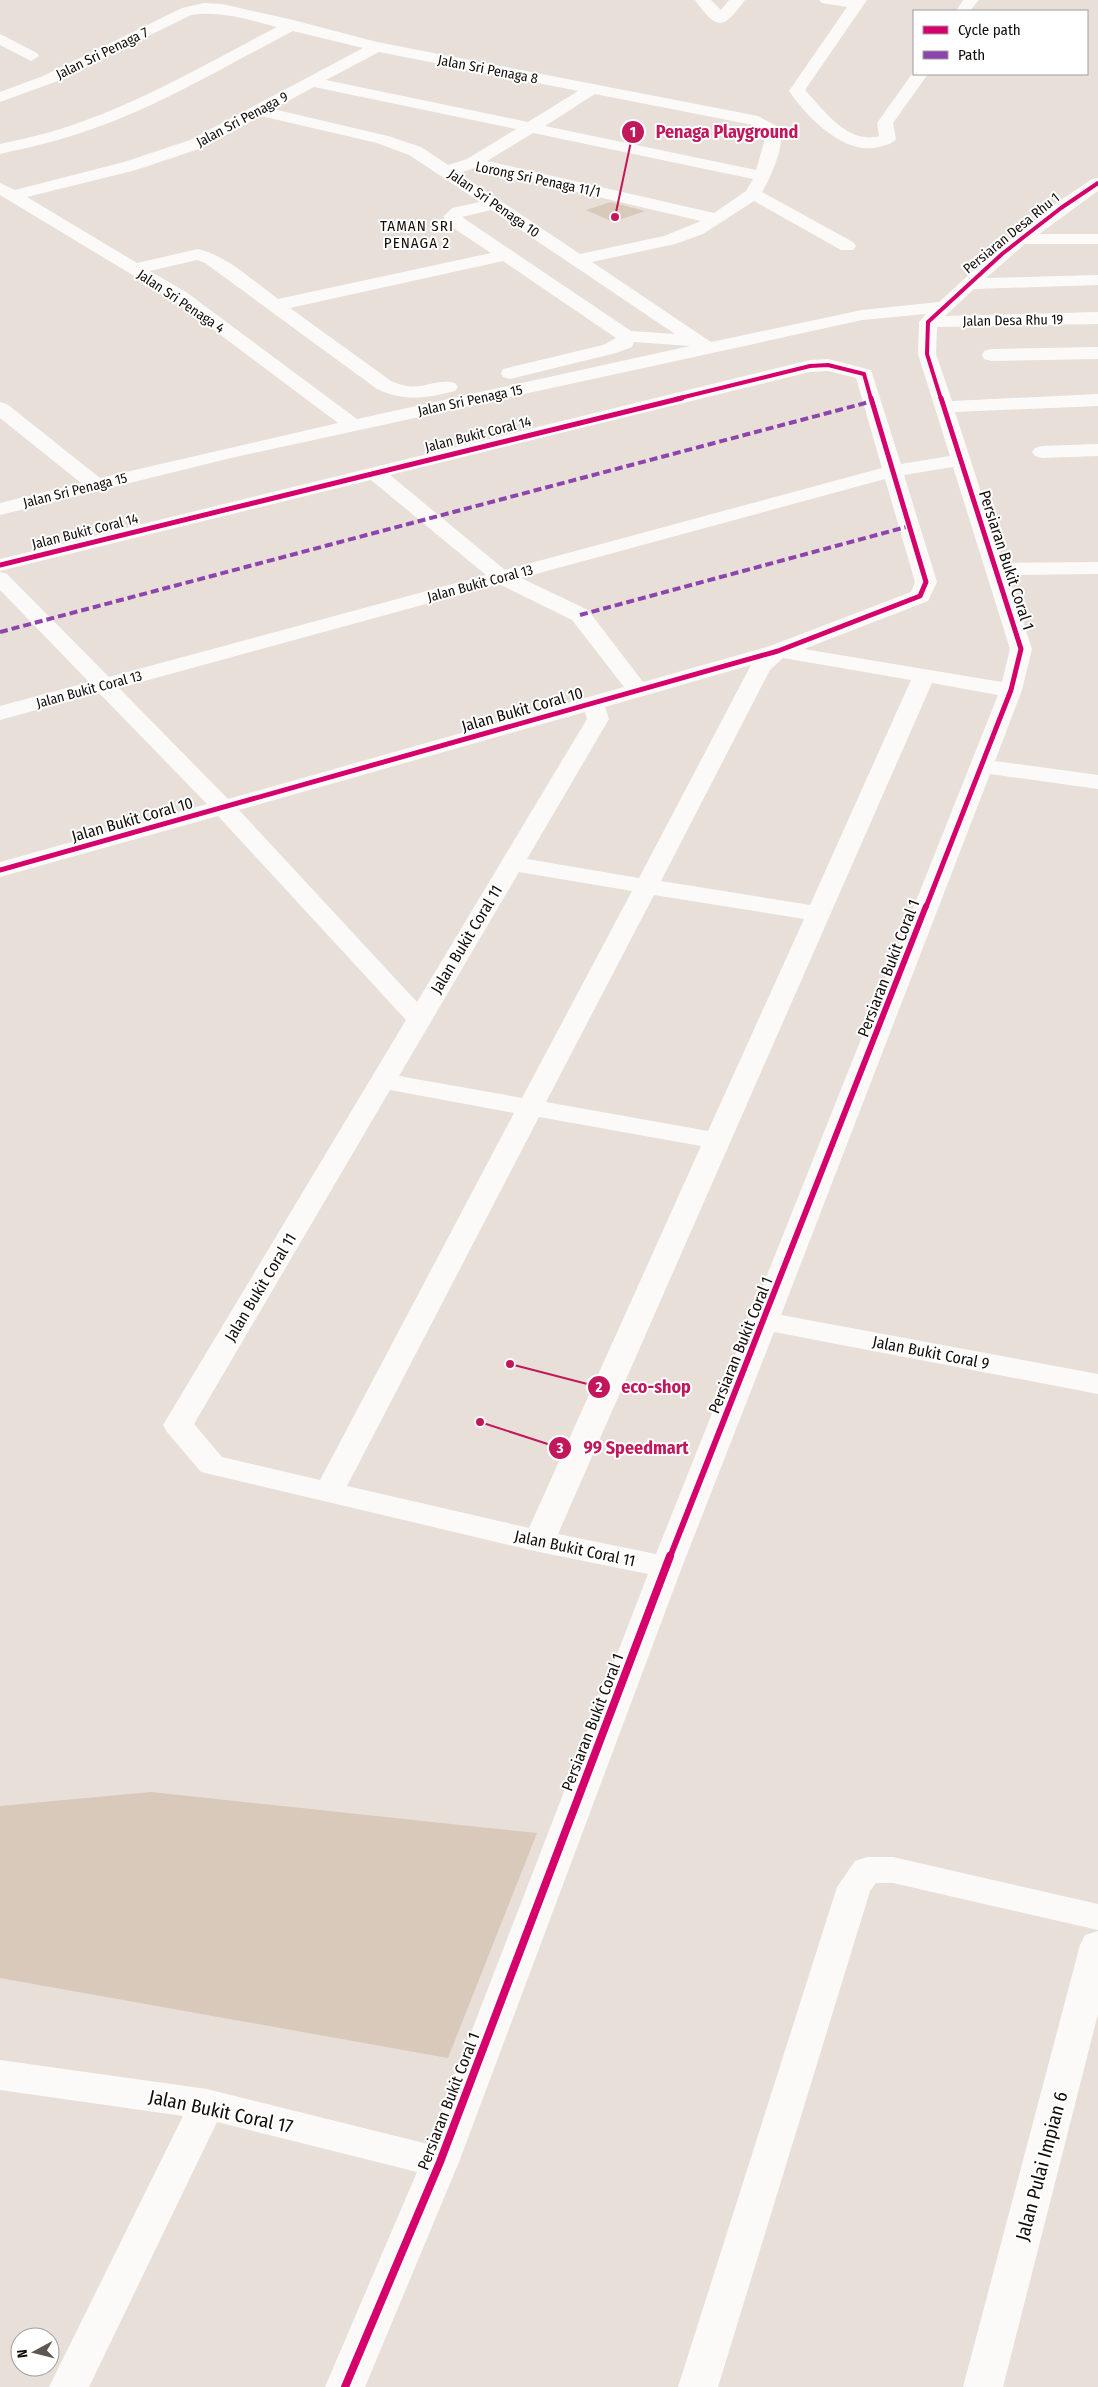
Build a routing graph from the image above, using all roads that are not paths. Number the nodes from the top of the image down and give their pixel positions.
1 (703, 0) edge
2 (737, 0) edge
3 (827, 0) edge
4 (858, 2) edge
5 (204, 8) joint
6 (293, 25) junction
7 (0, 39) edge
8 (376, 47) junction
9 (31, 56) dead end
10 (919, 75) edge
11 (311, 82) junction
12 (591, 90) junction
13 (0, 97) edge
14 (256, 110) junction
15 (534, 126) junction
16 (0, 148) edge
17 (473, 162) junction
18 (447, 171) junction
19 (763, 176) junction
20 (1098, 183) edge
21 (6, 191) edge
22 (753, 194) junction
23 (496, 204) junction
24 (717, 219) junction
25 (1098, 239) edge
26 (1023, 240) junction
27 (847, 246) dead end
28 (506, 255) junction
29 (576, 260) junction
30 (134, 269) junction
31 (1098, 280) edge
32 (967, 284) junction
33 (278, 305) junction
34 (935, 314) junction
35 (1098, 318) edge
36 (626, 336) junction
37 (702, 345) junction
38 (1098, 352) edge
39 (991, 355) dead end
40 (488, 378) dead end
41 (470, 382) dead end
42 (1098, 400) edge
43 (944, 407) junction
44 (0, 408) edge
45 (354, 426) junction
46 (1098, 450) edge
47 (1042, 452) dead end
48 (961, 460) junction
49 (893, 471) junction
50 (375, 473) junction
51 (95, 484) junction
52 (0, 509) edge
53 (0, 565) edge
54 (1098, 568) edge
55 (995, 569) junction
56 (501, 577) junction
57 (0, 578) edge
58 (778, 651) junction
59 (924, 676) junction
60 (104, 684) junction
61 (1011, 690) junction
62 (638, 691) junction
63 (593, 703) junction
64 (0, 712) edge
65 (982, 766) junction
66 (1098, 782) edge
67 (223, 807) junction
68 (511, 864) junction
69 (0, 870) edge
70 (646, 886) junction
71 (818, 914) junction
72 (419, 1019) junction
73 (382, 1081) junction
74 (531, 1108) junction
75 (717, 1141) junction
76 (764, 1321) junction
77 (1098, 1384) edge
78 (329, 1492) junction
79 (539, 1541) junction
80 (666, 1567) junction
81 (1098, 1918) edge
82 (1098, 1946) edge
83 (2, 2079) edge
84 (207, 2104) junction
85 (440, 2162) junction
86 (69, 2387) edge
87 (345, 2387) edge
88 (698, 2387) edge
89 (983, 2387) edge

1 - 2 street
3 - 4 street
4 - 10 street
5 - 6 street, Jalan Sri Penaga 8
5 - 13 street, Jalan Sri Penaga 7
6 - 8 street, Jalan Sri Penaga 8
6 - 16 street
7 - 9 street
8 - 11 street, Jalan Sri Penaga 9
8 - 12 street, Jalan Sri Penaga 8
11 - 14 street, Jalan Sri Penaga 9
11 - 15 street
12 - 15 street
12 - 19 street, Jalan Sri Penaga 8
14 - 18 street, Jalan Sri Penaga 10
14 - 21 street, Jalan Sri Penaga 9
15 - 17 street
15 - 19 street
17 - 18 street, Lorong Sri Penaga 11/1
17 - 24 street, Lorong Sri Penaga 11/1
18 - 23 street, Jalan Sri Penaga 10
19 - 22 street
20 - 26 street, Persiaran Desa Rhu 1
21 - 30 street, Jalan Sri Penaga 4
22 - 24 street
22 - 27 street
23 - 28 street
23 - 29 street, Jalan Sri Penaga 10
24 - 29 street
25 - 26 street
26 - 32 street, Persiaran Desa Rhu 1
28 - 33 street
28 - 36 street
29 - 37 street, Jalan Sri Penaga 10
30 - 33 street
30 - 45 street, Jalan Sri Penaga 4
31 - 32 street
32 - 34 street, Persiaran Desa Rhu 1
33 - 41 street
34 - 35 street, Jalan Desa Rhu 19
34 - 37 street, Jalan Sri Penaga 15
34 - 43 street, Persiaran Bukit Coral 1
36 - 37 street
36 - 40 street
37 - 45 street, Jalan Sri Penaga 15
38 - 39 street
42 - 43 street
43 - 48 street, Persiaran Bukit Coral 1
44 - 51 street
45 - 51 street, Jalan Sri Penaga 15
46 - 47 street
48 - 49 street, Jalan Bukit Coral 13
48 - 55 street, Persiaran Bukit Coral 1
49 - 50 street, Jalan Bukit Coral 14
49 - 56 street, Jalan Bukit Coral 13
49 - 58 street, Jalan Bukit Coral 10
50 - 53 street, Jalan Bukit Coral 14
50 - 56 street
51 - 52 street, Jalan Sri Penaga 15
54 - 55 street
55 - 61 street, Persiaran Bukit Coral 1
56 - 60 street, Jalan Bukit Coral 13
56 - 62 street
57 - 60 street
58 - 59 street
58 - 62 street, Jalan Bukit Coral 10
58 - 70 street
59 - 61 street
59 - 71 street
60 - 64 street, Jalan Bukit Coral 13
60 - 67 street
61 - 65 street, Persiaran Bukit Coral 1
62 - 63 street, Jalan Bukit Coral 10
63 - 67 street, Jalan Bukit Coral 10
63 - 68 street, Jalan Bukit Coral 11
65 - 66 street
65 - 76 street, Persiaran Bukit Coral 1
67 - 69 street, Jalan Bukit Coral 10
67 - 72 street
68 - 70 street
68 - 72 street, Jalan Bukit Coral 11
70 - 71 street
70 - 74 street
71 - 75 street
72 - 73 street, Jalan Bukit Coral 11
73 - 74 street
73 - 78 street, Jalan Bukit Coral 11
74 - 75 street
74 - 78 street
75 - 79 street
76 - 77 street, Jalan Bukit Coral 9
76 - 80 street, Persiaran Bukit Coral 1
78 - 79 street, Jalan Bukit Coral 11
79 - 80 street, Jalan Bukit Coral 11
80 - 85 street, Persiaran Bukit Coral 1
81 - 88 street
82 - 89 street, Jalan Pulai Impian 6
83 - 84 street, Jalan Bukit Coral 17
84 - 85 street, Jalan Bukit Coral 17
84 - 86 street
85 - 87 street, Persiaran Bukit Coral 1

